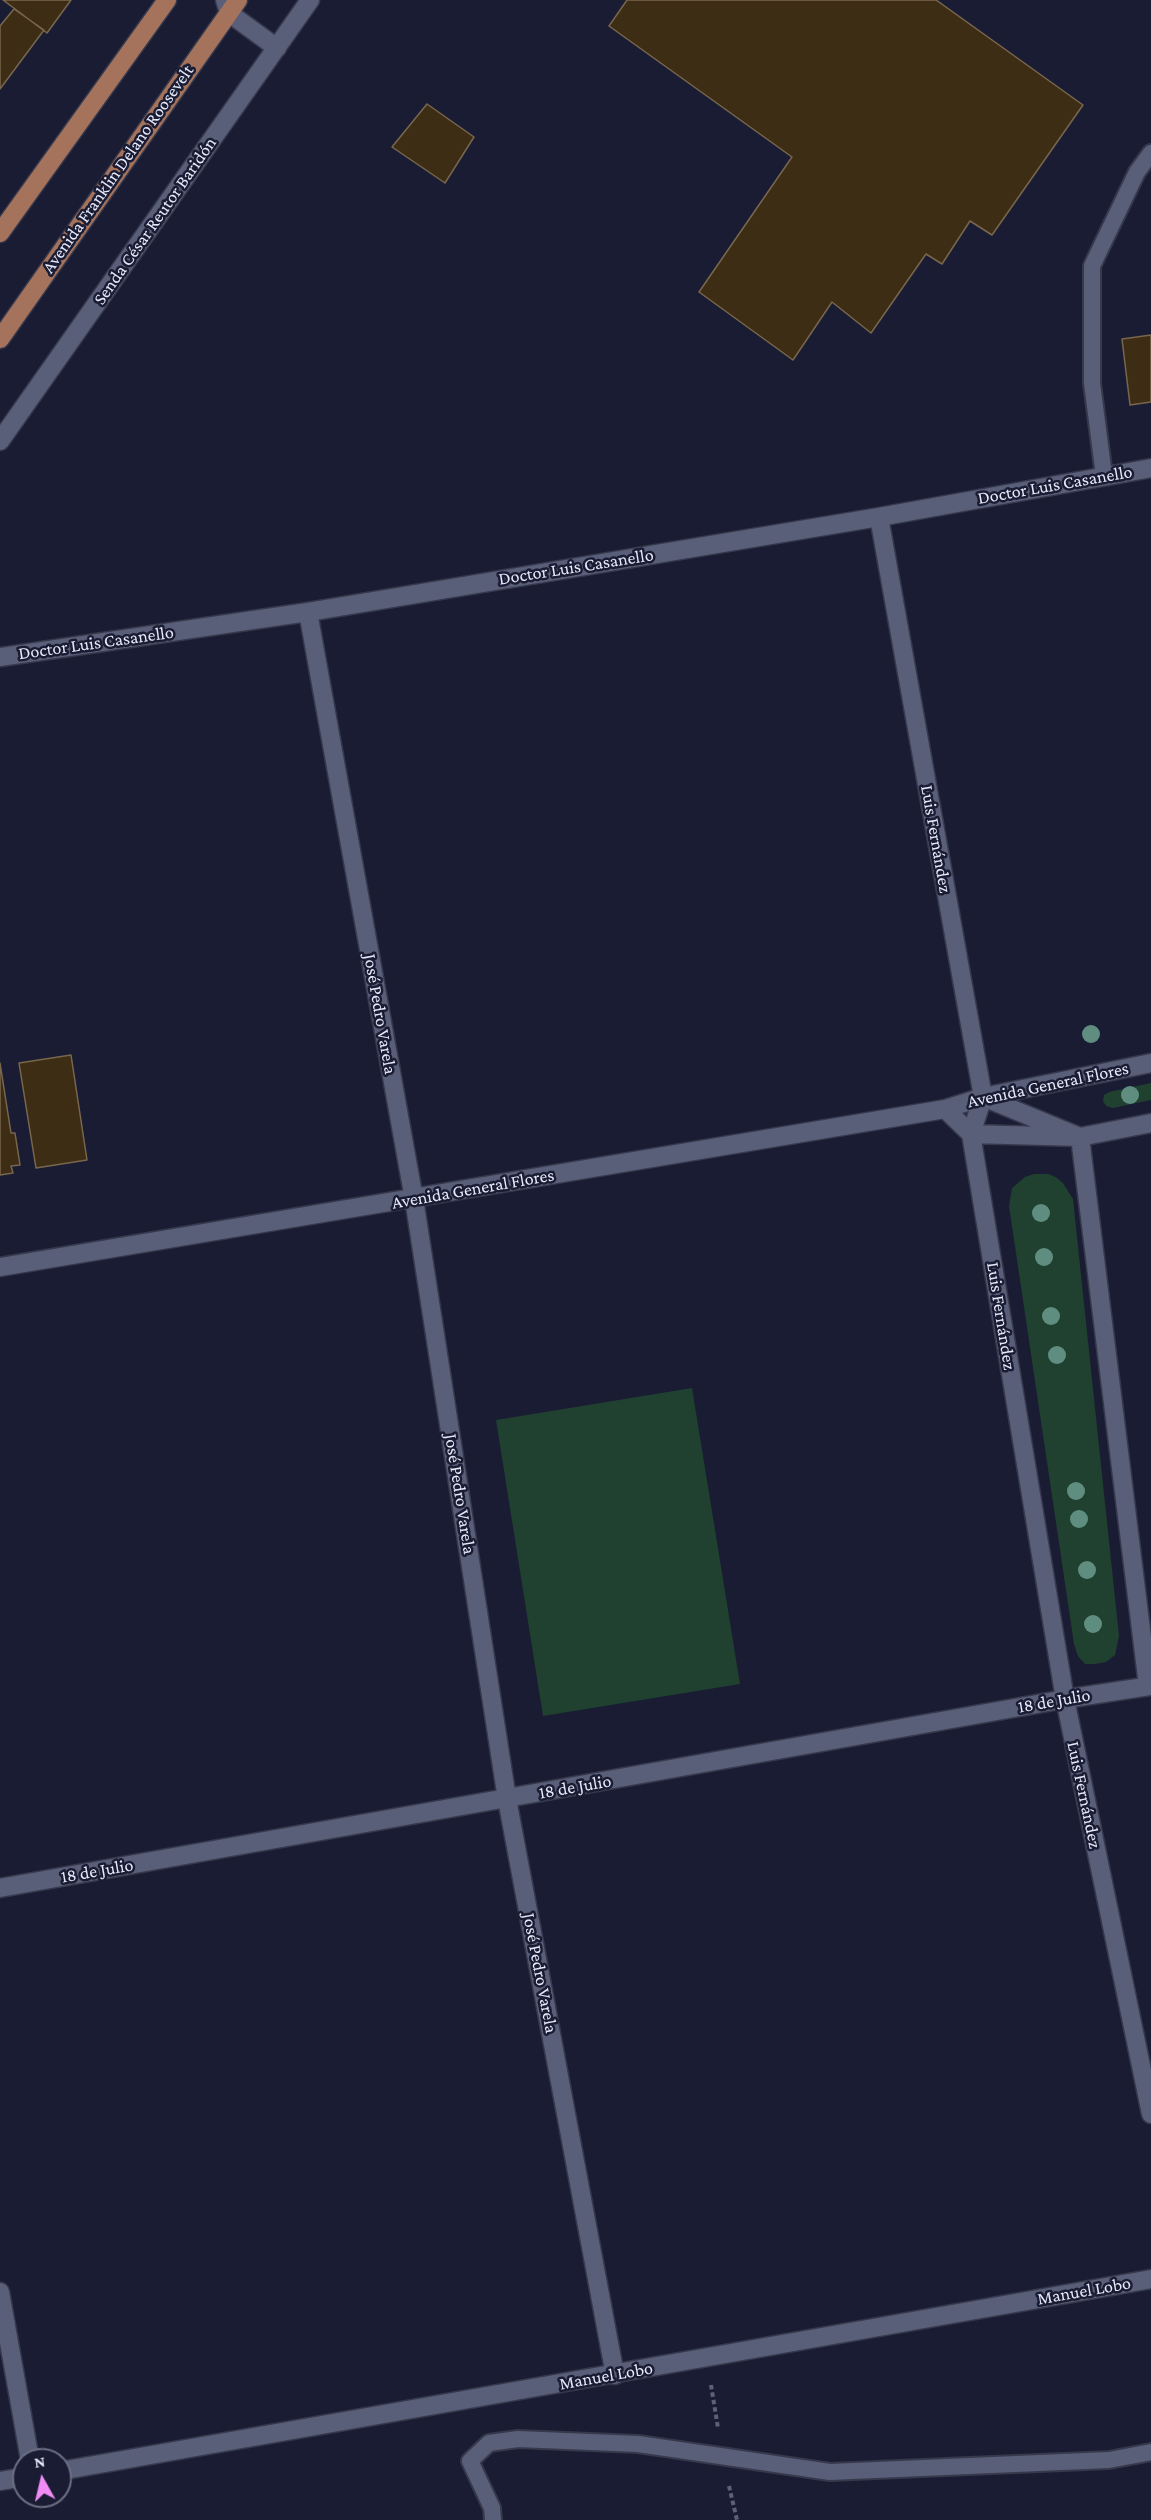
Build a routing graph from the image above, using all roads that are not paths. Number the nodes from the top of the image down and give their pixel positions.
1 (167, 0) edge
2 (310, 0) edge
3 (231, 4) edge
4 (277, 48) junction
5 (1151, 153) edge
6 (0, 233) edge
7 (0, 339) edge
8 (0, 441) edge
9 (1151, 468) edge
10 (1104, 476) junction
11 (879, 517) junction
12 (308, 612) junction
13 (0, 657) edge
14 (1151, 1063) edge
15 (982, 1097) junction
16 (945, 1109) junction
17 (1151, 1123) edge
18 (970, 1134) junction
19 (1080, 1137) junction
20 (414, 1199) junction
21 (0, 1267) edge
22 (1150, 1686) edge
23 (1065, 1699) junction
24 (507, 1799) junction
25 (0, 1888) edge
26 (1151, 2114) edge
27 (1151, 2279) edge
28 (0, 2292) edge
29 (615, 2375) junction
30 (28, 2448) edge
31 (1151, 2452) edge
32 (72, 2469) edge
33 (493, 2520) edge

1 - 6 main road
2 - 4 street, Senda César Reutor Baridón
3 - 4 street
3 - 7 main road, Avenida Franklin Delano Roosevelt
4 - 8 street, Senda César Reutor Baridón
5 - 10 lane
9 - 10 street, Doctor Luis Casanello
10 - 11 street, Doctor Luis Casanello
11 - 12 street, Doctor Luis Casanello
11 - 15 street, Luis Fernández
12 - 13 street, Doctor Luis Casanello
12 - 20 street, José Pedro Varela
14 - 15 street, Avenida General Flores
15 - 16 street, Avenida General Flores
15 - 18 street, Luis Fernández
15 - 19 street
16 - 18 street, Avenida General Flores
16 - 20 street, Avenida General Flores
17 - 19 street, Avenida General Flores
18 - 19 street, Avenida General Flores
18 - 23 street, Luis Fernández
19 - 22 street
20 - 21 street, Avenida General Flores
20 - 24 street, José Pedro Varela
22 - 23 street, 18 de Julio
23 - 24 street, 18 de Julio
23 - 26 street, Luis Fernández
24 - 25 street, 18 de Julio
24 - 29 street, José Pedro Varela
27 - 29 street, Manuel Lobo
28 - 30 street
29 - 32 street, Manuel Lobo
31 - 33 lane

